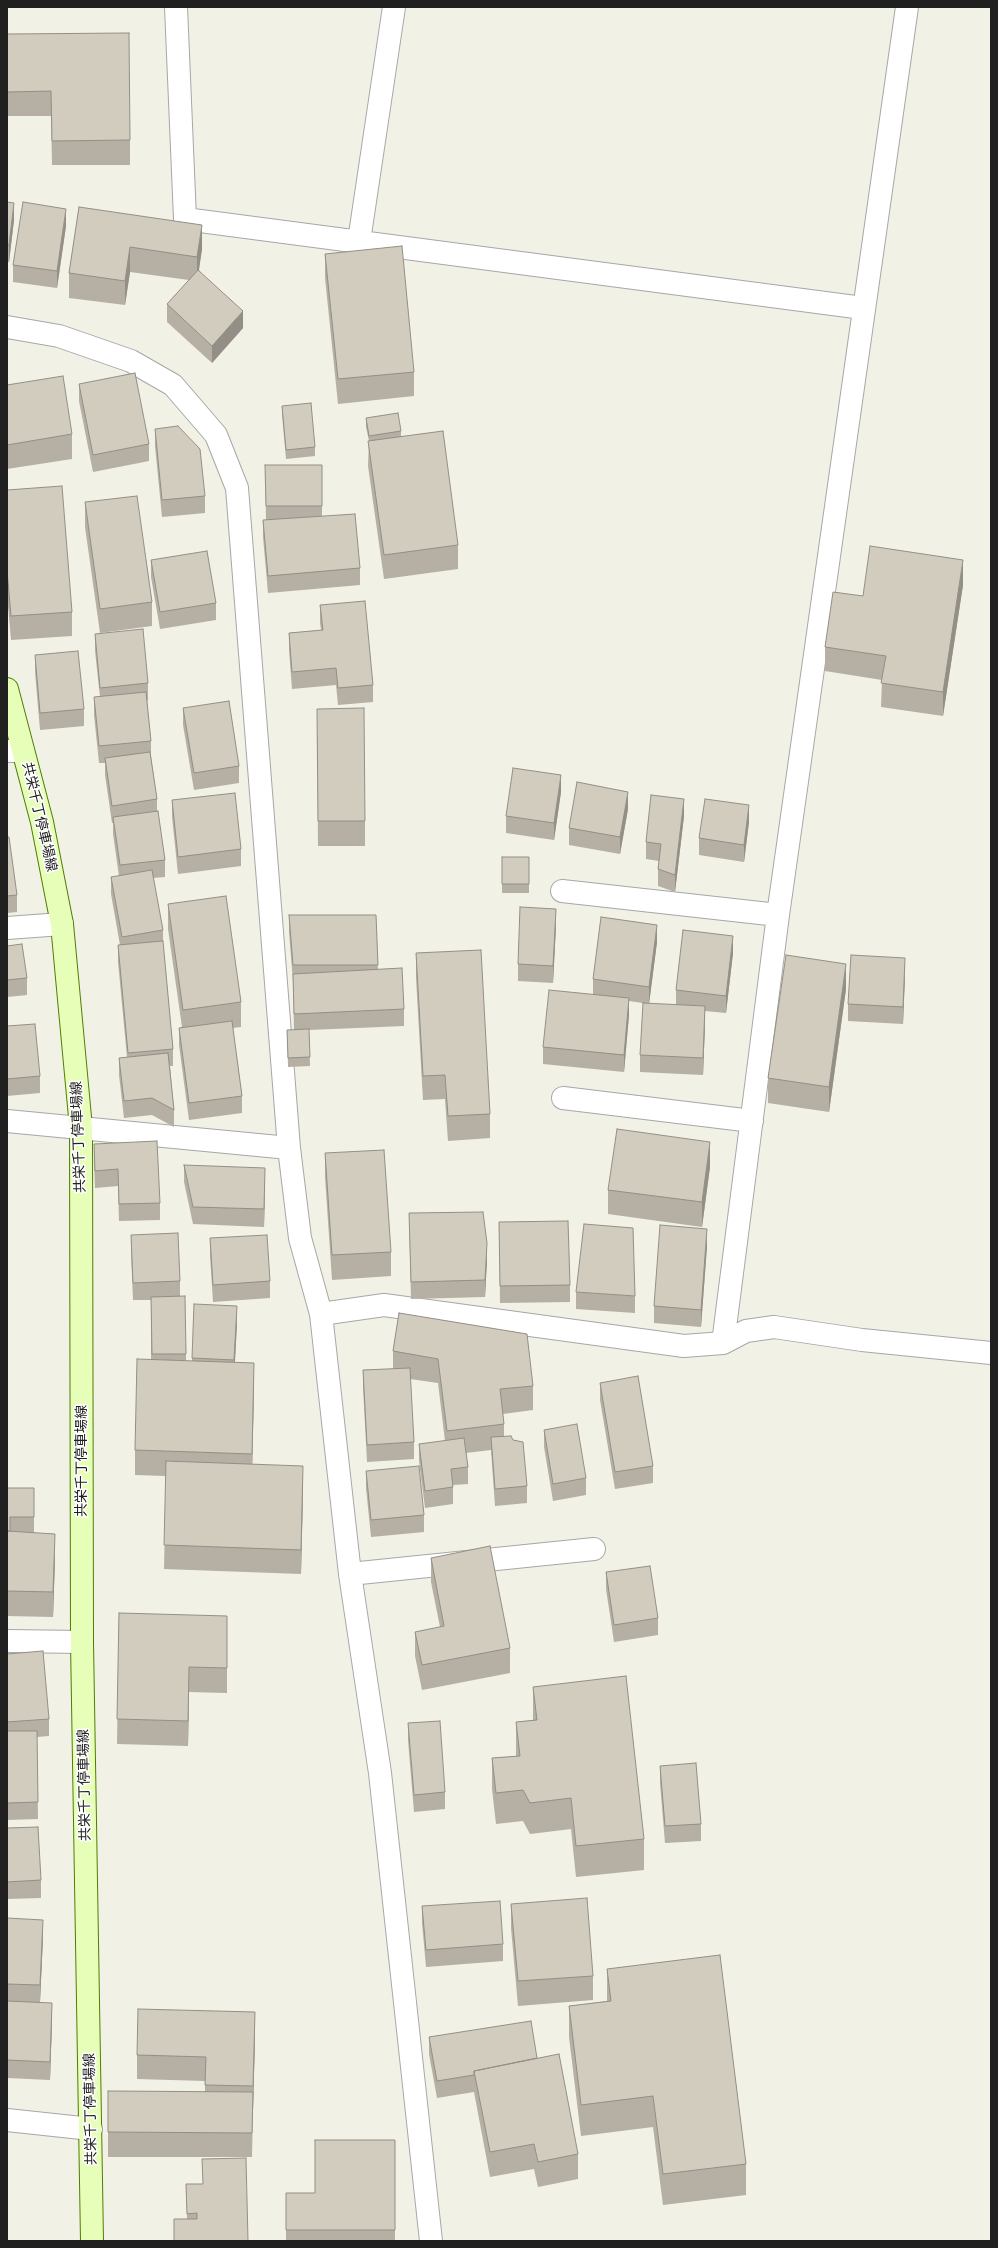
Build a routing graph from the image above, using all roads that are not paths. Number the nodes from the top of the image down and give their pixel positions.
1 (176, 7) edge
2 (394, 7) edge
3 (907, 7) edge
4 (358, 241) junction
5 (863, 308) junction
6 (7, 327) edge
7 (7, 689) edge
8 (15, 751) edge
9 (562, 891) dead end
10 (778, 915) junction
11 (62, 924) junction
12 (7, 928) edge
13 (564, 1098) dead end
14 (7, 1121) edge
15 (752, 1121) junction
16 (81, 1128) junction
17 (289, 1148) junction
18 (321, 1314) junction
19 (723, 1343) junction
20 (991, 1353) edge
21 (594, 1549) dead end
22 (350, 1574) junction
23 (7, 1640) edge
24 (82, 1642) junction
25 (7, 2120) edge
26 (91, 2129) junction
27 (92, 2241) edge
28 (431, 2241) edge

1 - 4 street
2 - 4 street
3 - 5 street
4 - 5 street
5 - 10 street
6 - 17 street
7 - 8 main road, 共栄千丁停車場線
8 - 11 main road, 共栄千丁停車場線
9 - 10 street
10 - 15 street
11 - 12 street
11 - 16 main road, 共栄千丁停車場線
13 - 15 street
14 - 16 street
15 - 19 street
16 - 17 street
16 - 24 main road, 共栄千丁停車場線
17 - 18 street
18 - 19 street
18 - 22 street
19 - 20 street
21 - 22 street
22 - 28 street
23 - 24 street
24 - 26 main road, 共栄千丁停車場線
25 - 26 street
26 - 27 main road, 共栄千丁停車場線

